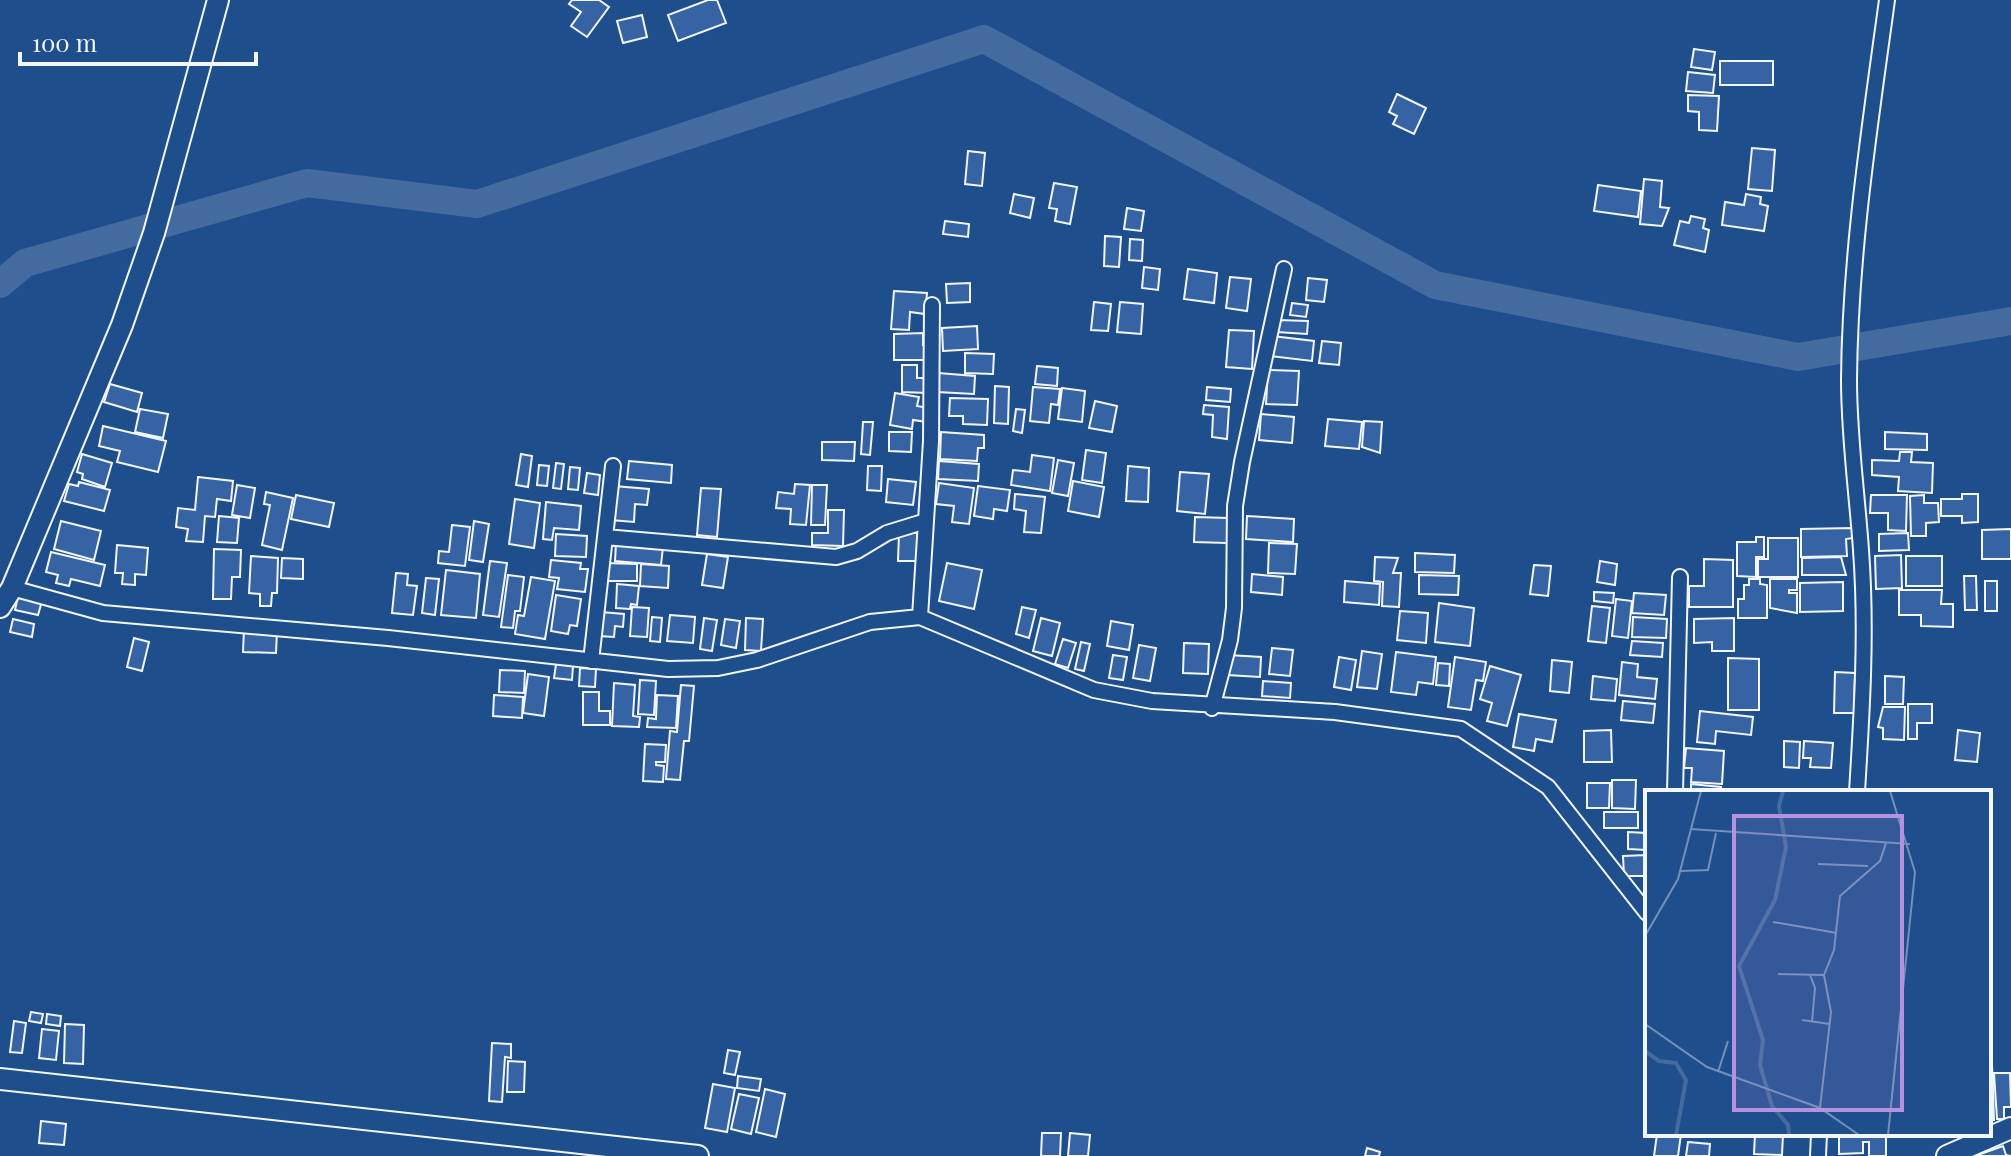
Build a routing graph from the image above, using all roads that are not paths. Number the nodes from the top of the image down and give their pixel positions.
1 (218, 0) edge
2 (1887, 0) edge
3 (1284, 269) dead end
4 (932, 305) dead end
5 (613, 466) dead end
6 (926, 521) junction
7 (605, 537) junction
8 (1680, 577) dead end
9 (12, 588) junction
10 (0, 607) edge
11 (920, 617) junction
12 (591, 661) junction
13 (1212, 708) junction
14 (1675, 790) edge
15 (1857, 790) edge
16 (1645, 910) edge
17 (0, 1079) edge
18 (2011, 1128) edge
19 (1819, 1136) edge
20 (698, 1156) edge
21 (1818, 1156) edge
22 (1947, 1156) edge

1 - 9 street
2 - 15 street
3 - 13 street
4 - 6 street
5 - 7 street
6 - 7 street
6 - 11 street
7 - 12 street
8 - 14 street
9 - 10 street
9 - 12 street
11 - 12 street
11 - 13 street
13 - 16 street
17 - 20 street
18 - 22 street
19 - 21 street

